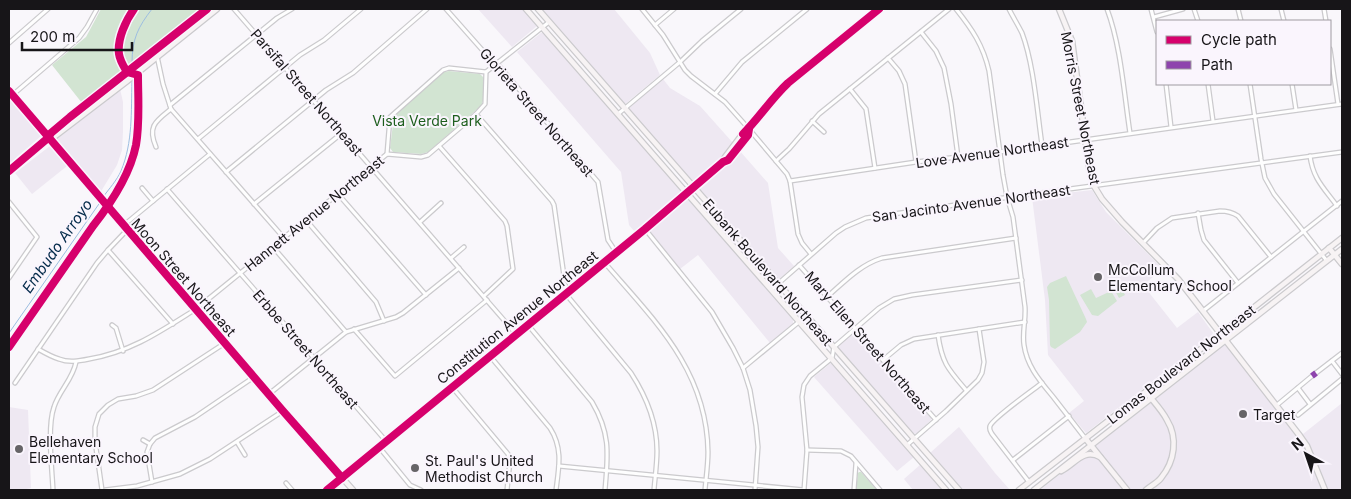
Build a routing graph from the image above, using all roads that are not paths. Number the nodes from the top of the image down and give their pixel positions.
1 (48, 9) edge
2 (97, 9) edge
3 (207, 9) edge
4 (217, 9) edge
5 (234, 9) edge
6 (292, 9) edge
7 (361, 9) edge
8 (427, 9) edge
9 (446, 9) edge
10 (526, 9) edge
11 (538, 9) edge
12 (642, 9) edge
13 (674, 9) edge
14 (741, 9) edge
15 (807, 9) edge
16 (878, 9) edge
17 (949, 9) edge
18 (956, 9) edge
19 (1009, 9) edge
20 (1059, 9) edge
21 (1107, 9) edge
22 (1151, 9) edge
23 (1184, 9) edge
24 (1154, 17) junction
25 (550, 22) junction
26 (655, 24) junction
27 (543, 27) junction
28 (1156, 27) edge
29 (921, 32) junction
30 (257, 35) junction
31 (9, 43) edge
32 (156, 54) junction
33 (1331, 56) edge
34 (888, 58) junction
35 (680, 62) junction
36 (496, 65) junction
37 (285, 67) junction
38 (592, 70) junction
39 (486, 72) junction
40 (585, 76) junction
41 (1166, 85) edge
42 (1208, 85) edge
43 (1250, 85) edge
44 (1292, 85) edge
45 (850, 89) junction
46 (715, 94) junction
47 (10, 95) edge
48 (314, 100) junction
49 (1338, 104) junction
50 (1342, 104) edge
51 (171, 107) junction
52 (625, 109) junction
53 (1296, 110) junction
54 (476, 114) junction
55 (618, 114) junction
56 (1255, 116) junction
57 (812, 121) junction
58 (1213, 122) junction
59 (1172, 127) junction
60 (749, 129) junction
61 (824, 132) dead end
62 (342, 133) junction
63 (1130, 133) junction
64 (48, 138) junction
65 (198, 139) junction
66 (1086, 139) junction
67 (656, 144) junction
68 (1042, 145) junction
69 (439, 146) junction
70 (156, 147) dead end
71 (650, 150) junction
72 (1000, 152) junction
73 (1342, 152) edge
74 (210, 154) junction
75 (387, 154) junction
76 (958, 156) junction
77 (1310, 156) junction
78 (776, 161) junction
79 (916, 162) junction
80 (1261, 162) junction
81 (372, 167) junction
82 (875, 168) junction
83 (9, 169) edge
84 (226, 172) junction
85 (790, 181) junction
86 (1094, 186) junction
87 (142, 188) dead end
88 (694, 188) junction
89 (167, 189) junction
90 (687, 193) junction
91 (338, 194) junction
92 (1007, 198) junction
93 (153, 201) junction
94 (1342, 201) edge
95 (9, 202) edge
96 (441, 203) dead end
97 (254, 204) junction
98 (1336, 206) junction
99 (1198, 213) junction
100 (306, 220) junction
101 (723, 221) junction
102 (420, 222) junction
103 (123, 226) junction
104 (717, 226) junction
105 (644, 229) junction
106 (127, 230) junction
107 (1304, 232) junction
108 (284, 238) junction
109 (1016, 238) junction
110 (1342, 238) edge
111 (1142, 243) junction
112 (272, 247) junction
113 (464, 247) dead end
114 (1330, 248) junction
115 (1342, 249) edge
116 (108, 250) junction
117 (616, 252) junction
118 (811, 254) junction
119 (1321, 254) junction
120 (1335, 255) junction
121 (451, 258) junction
122 (1271, 258) junction
123 (1326, 261) junction
124 (604, 262) junction
125 (1342, 264) edge
126 (799, 265) junction
127 (459, 268) junction
128 (11, 272) edge
129 (239, 273) junction
130 (9, 278) edge
131 (1022, 280) junction
132 (778, 283) junction
133 (1238, 283) junction
134 (572, 288) junction
135 (772, 289) junction
136 (566, 293) junction
137 (426, 295) junction
138 (484, 296) junction
139 (828, 296) junction
140 (488, 300) junction
141 (196, 309) junction
142 (1203, 311) junction
143 (806, 316) junction
144 (384, 321) junction
145 (800, 322) junction
146 (1024, 322) junction
147 (173, 324) junction
148 (112, 325) dead end
149 (528, 325) junction
150 (856, 328) junction
151 (354, 329) junction
152 (979, 329) junction
153 (346, 332) junction
154 (516, 334) junction
155 (1221, 334) junction
156 (938, 335) junction
157 (1226, 340) junction
158 (225, 343) junction
159 (834, 347) junction
160 (38, 349) junction
161 (123, 350) junction
162 (1342, 354) edge
163 (490, 356) junction
164 (313, 358) junction
165 (832, 358) junction
166 (883, 360) junction
167 (1332, 361) junction
168 (76, 362) junction
169 (743, 368) junction
170 (1316, 373) dead end
171 (1342, 374) edge
172 (1312, 376) dead end
173 (254, 377) junction
174 (1342, 379) edge
175 (14, 383) dead end
176 (1042, 383) junction
177 (452, 387) junction
178 (1298, 388) junction
179 (966, 390) junction
180 (1146, 392) junction
181 (269, 394) junction
182 (876, 395) junction
183 (1151, 398) junction
184 (870, 401) junction
185 (1310, 404) junction
186 (1277, 405) junction
187 (283, 411) junction
188 (1298, 414) dead end
189 (1068, 416) junction
190 (936, 420) junction
191 (1085, 438) junction
192 (914, 439) junction
193 (142, 440) dead end
194 (386, 441) junction
195 (237, 442) junction
196 (150, 444) junction
197 (907, 445) junction
198 (1091, 445) junction
199 (379, 447) junction
200 (807, 450) junction
201 (245, 455) dead end
202 (1013, 460) junction
203 (1103, 460) junction
204 (856, 462) junction
205 (559, 466) junction
206 (607, 471) junction
207 (1055, 473) junction
208 (655, 476) junction
209 (342, 478) junction
210 (706, 481) junction
211 (152, 482) junction
212 (1029, 482) junction
213 (286, 484) dead end
214 (756, 485) junction
215 (137, 488) edge
216 (1149, 489) edge
217 (53, 490) edge
218 (104, 490) edge
219 (292, 490) edge
220 (327, 490) edge
221 (353, 490) edge
222 (421, 490) edge
223 (507, 490) edge
224 (556, 490) edge
225 (605, 490) edge
226 (654, 490) edge
227 (705, 490) edge
228 (755, 490) edge
229 (804, 490) edge
230 (854, 490) edge
231 (880, 490) edge
232 (946, 490) edge
233 (959, 490) edge
234 (1019, 490) edge
235 (1034, 490) edge
236 (1127, 490) edge
237 (1325, 490) edge

1 - 31 street
2 - 47 street
3 - 32 street
4 - 32 street
5 - 30 street, Parsifal Street Northeast
6 - 30 street
7 - 37 street
8 - 48 street
9 - 36 street, Glorieta Street Northeast
10 - 27 street, Eubank Boulevard Northeast
11 - 25 street, Eubank Boulevard Northeast
12 - 26 street, Mary Ellen Street Northeast
13 - 26 street
14 - 35 street
15 - 46 street
16 - 60 street, Constitution Avenue Northeast
17 - 29 street
18 - 72 street
19 - 68 street
20 - 66 street, Morris Street Northeast
21 - 63 street
22 - 24 street
23 - 24 street
24 - 28 street
25 - 27 street
25 - 38 street, Eubank Boulevard Northeast
26 - 35 street, Mary Ellen Street Northeast
27 - 36 street
27 - 40 street, Eubank Boulevard Northeast
29 - 34 street
29 - 76 street
30 - 37 street, Parsifal Street Northeast
30 - 51 street
32 - 51 street
32 - 64 street
33 - 49 street
34 - 45 street
34 - 79 street
35 - 46 street, Mary Ellen Street Northeast
35 - 52 street
36 - 39 street
36 - 117 street, Glorieta Street Northeast
37 - 48 street, Parsifal Street Northeast
37 - 65 street
38 - 40 street
38 - 52 street, Eubank Boulevard Northeast
39 - 54 street, Hannett Avenue Northeast
39 - 75 street
40 - 55 street, Eubank Boulevard Northeast
41 - 59 street
42 - 58 street
43 - 56 street
44 - 53 street
45 - 57 street
45 - 82 street
46 - 60 street, Mary Ellen Street Northeast
47 - 64 street, Moon Street Northeast
48 - 62 street, Parsifal Street Northeast
48 - 84 street
49 - 50 street, Love Avenue Northeast
49 - 53 street, Love Avenue Northeast
51 - 65 street
51 - 70 street
52 - 55 street
52 - 67 street, Eubank Boulevard Northeast
53 - 56 street, Love Avenue Northeast
54 - 69 street, Hannett Avenue Northeast
54 - 134 street
55 - 71 street, Eubank Boulevard Northeast
56 - 58 street, Love Avenue Northeast
56 - 80 street
57 - 61 street
57 - 78 street
58 - 59 street, Love Avenue Northeast
59 - 63 street, Love Avenue Northeast
60 - 78 street, Mary Ellen Street Northeast
60 - 88 street, Constitution Avenue Northeast
62 - 81 street, Parsifal Street Northeast
62 - 97 street
63 - 66 street, Love Avenue Northeast
64 - 83 street
64 - 103 street, Moon Street Northeast
65 - 74 street
66 - 68 street, Love Avenue Northeast
66 - 86 street, Morris Street Northeast
67 - 71 street
67 - 88 street, Eubank Boulevard Northeast
68 - 72 street, Love Avenue Northeast
69 - 75 street, Hannett Avenue Northeast
69 - 138 street
71 - 90 street, Eubank Boulevard Northeast
72 - 76 street, Love Avenue Northeast
72 - 92 street
73 - 77 street, San Jacinto Avenue Northeast
74 - 84 street
74 - 89 street
75 - 81 street, Hannett Avenue Northeast
76 - 79 street, Love Avenue Northeast
77 - 80 street, San Jacinto Avenue Northeast
77 - 98 street
78 - 85 street, Mary Ellen Street Northeast
79 - 82 street, Love Avenue Northeast
80 - 86 street, San Jacinto Avenue Northeast
80 - 107 street
81 - 91 street, Hannett Avenue Northeast
81 - 102 street, Parsifal Street Northeast
82 - 85 street, Love Avenue Northeast
84 - 97 street
85 - 118 street, Mary Ellen Street Northeast
86 - 92 street, San Jacinto Avenue Northeast
86 - 111 street, Morris Street Northeast
87 - 93 street
88 - 90 street, Constitution Avenue Northeast
88 - 101 street, Eubank Boulevard Northeast
89 - 93 street
89 - 129 street, Erbbe Street Northeast
90 - 104 street, Eubank Boulevard Northeast
90 - 105 street, Constitution Avenue Northeast
91 - 100 street, Hannett Avenue Northeast
91 - 137 street
92 - 109 street
92 - 118 street, San Jacinto Avenue Northeast
93 - 103 street
94 - 98 street
95 - 128 street
96 - 102 street
97 - 108 street
98 - 107 street
99 - 111 street
99 - 122 street
99 - 133 street
100 - 108 street, Hannett Avenue Northeast
100 - 144 street
101 - 104 street
101 - 132 street, Eubank Boulevard Northeast
102 - 121 street, Parsifal Street Northeast
103 - 106 street, Moon Street Northeast
104 - 135 street, Eubank Boulevard Northeast
105 - 117 street, Constitution Avenue Northeast
105 - 169 street
106 - 116 street
106 - 141 street, Moon Street Northeast
107 - 119 street
107 - 122 street
108 - 112 street, Hannett Avenue Northeast
109 - 131 street
109 - 139 street
110 - 114 street, Lomas Boulevard Northeast
111 - 142 street, Morris Street Northeast
112 - 129 street, Hannett Avenue Northeast
112 - 153 street
113 - 121 street
114 - 119 street, Lomas Boulevard Northeast
114 - 120 street
115 - 120 street, Lomas Boulevard Northeast
116 - 147 street
116 - 160 street
117 - 124 street, Constitution Avenue Northeast
118 - 126 street, San Jacinto Avenue Northeast
119 - 123 street
119 - 155 street, Lomas Boulevard Northeast
120 - 123 street, Lomas Boulevard Northeast
120 - 125 street
121 - 127 street, Parsifal Street Northeast
122 - 133 street
123 - 157 street, Lomas Boulevard Northeast
124 - 134 street, Constitution Avenue Northeast
124 - 210 street
126 - 132 street, San Jacinto Avenue Northeast
126 - 139 street, Mary Ellen Street Northeast
127 - 137 street
127 - 138 street, Parsifal Street Northeast
128 - 130 street
129 - 141 street, Hannett Avenue Northeast
129 - 164 street, Erbbe Street Northeast
131 - 146 street
131 - 150 street
132 - 135 street, San Jacinto Avenue Northeast
132 - 143 street, Eubank Boulevard Northeast
133 - 142 street
134 - 136 street, Constitution Avenue Northeast
135 - 145 street, Eubank Boulevard Northeast
136 - 149 street, Constitution Avenue Northeast
136 - 208 street
137 - 144 street
138 - 140 street, Parsifal Street Northeast
139 - 150 street, Mary Ellen Street Northeast
140 - 151 street
140 - 154 street, Parsifal Street Northeast
141 - 147 street, Hannett Avenue Northeast
141 - 158 street, Moon Street Northeast
142 - 155 street, Morris Street Northeast
143 - 145 street
143 - 159 street, Eubank Boulevard Northeast
144 - 151 street
145 - 165 street, Eubank Boulevard Northeast
145 - 169 street
146 - 152 street
146 - 176 street
147 - 161 street, Hannett Avenue Northeast
148 - 161 street
149 - 154 street, Constitution Avenue Northeast
149 - 206 street
150 - 159 street
150 - 166 street, Mary Ellen Street Northeast
151 - 153 street
152 - 156 street
152 - 179 street
153 - 164 street
154 - 163 street, Constitution Avenue Northeast
155 - 157 street, Morris Street Northeast
155 - 180 street, Lomas Boulevard Northeast
156 - 166 street
156 - 179 street
157 - 183 street, Lomas Boulevard Northeast
157 - 186 street, Morris Street Northeast
158 - 173 street, Moon Street Northeast
158 - 218 street
159 - 165 street
159 - 182 street, Eubank Boulevard Northeast
160 - 168 street, Hannett Avenue Northeast
160 - 175 street
161 - 168 street, Hannett Avenue Northeast
162 - 167 street
163 - 177 street, Constitution Avenue Northeast
163 - 205 street
164 - 181 street
164 - 194 street, Erbbe Street Northeast
165 - 184 street, Eubank Boulevard Northeast
165 - 200 street
166 - 190 street, Mary Ellen Street Northeast
167 - 170 street
167 - 171 street
168 - 217 street
169 - 214 street
172 - 178 street
173 - 181 street, Moon Street Northeast
173 - 196 street
174 - 185 street
176 - 189 street
176 - 202 street
177 - 194 street, Constitution Avenue Northeast
177 - 223 street
178 - 185 street
178 - 186 street
179 - 190 street
180 - 183 street
180 - 191 street, Lomas Boulevard Northeast
181 - 187 street, Moon Street Northeast
182 - 184 street
182 - 192 street, Eubank Boulevard Northeast
183 - 198 street, Lomas Boulevard Northeast
183 - 216 street
184 - 197 street, Eubank Boulevard Northeast
185 - 188 street
186 - 237 street, Morris Street Northeast
187 - 195 street
187 - 209 street, Moon Street Northeast
189 - 191 street
189 - 202 street
190 - 192 street
191 - 198 street
191 - 212 street, Lomas Boulevard Northeast
192 - 197 street
192 - 233 street, Eubank Boulevard Northeast
193 - 196 street
194 - 199 street, Constitution Avenue Northeast
195 - 201 street
195 - 211 street
196 - 211 street
197 - 232 street, Eubank Boulevard Northeast
198 - 203 street
198 - 207 street, Lomas Boulevard Northeast
199 - 209 street, Constitution Avenue Northeast
199 - 222 street
200 - 204 street
200 - 229 street
202 - 212 street
203 - 207 street
203 - 236 street
204 - 230 street
204 - 231 street
205 - 206 street
205 - 224 street
206 - 208 street
206 - 225 street
207 - 235 street, Lomas Boulevard Northeast
208 - 210 street
208 - 226 street
209 - 220 street, Constitution Avenue Northeast
209 - 221 street, Moon Street Northeast
210 - 214 street
210 - 227 street
211 - 215 street
212 - 234 street, Lomas Boulevard Northeast
213 - 219 street
214 - 228 street
214 - 229 street
215 - 218 street

